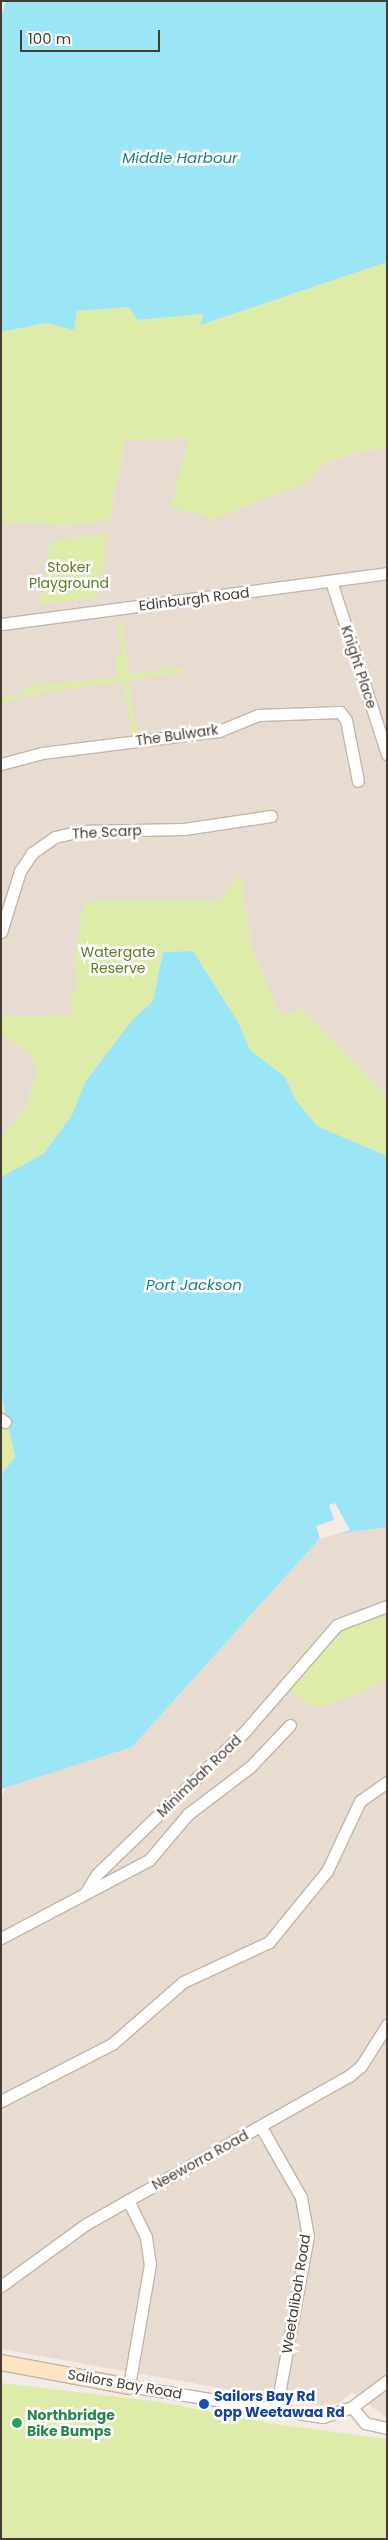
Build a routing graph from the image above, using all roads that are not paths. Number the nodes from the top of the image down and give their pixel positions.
1 (387, 573) edge
2 (331, 581) junction
3 (1, 624) edge
4 (387, 754) edge
5 (1, 764) edge
6 (358, 781) dead end
7 (271, 816) dead end
8 (1, 932) edge
9 (387, 1606) edge
10 (290, 1725) dead end
11 (387, 1782) edge
12 (86, 1892) junction
13 (1, 1938) edge
14 (387, 2025) edge
15 (1, 2101) edge
16 (261, 2127) junction
17 (128, 2200) junction
18 (1, 2286) edge
19 (1, 2362) edge
20 (387, 2381) edge
21 (129, 2386) junction
22 (352, 2407) junction
23 (276, 2412) junction
24 (387, 2428) edge

1 - 2 street, Edinburgh Road
2 - 3 street, Edinburgh Road
2 - 4 street, Knight Place
5 - 6 street, The Bulwark
7 - 8 street, The Scarp
9 - 12 street, Minimbah Road
10 - 12 street
11 - 15 street
12 - 13 street, Minimbah Road
14 - 16 street, Neeworra Road
16 - 17 street, Neeworra Road
16 - 23 street, Weetalibah Road
17 - 18 street, Neeworra Road
17 - 21 street
19 - 21 street, Sailors Bay Road
20 - 22 street, Sailors Bay Road
21 - 23 street, Sailors Bay Road
22 - 23 street, Sailors Bay Road
22 - 24 street

